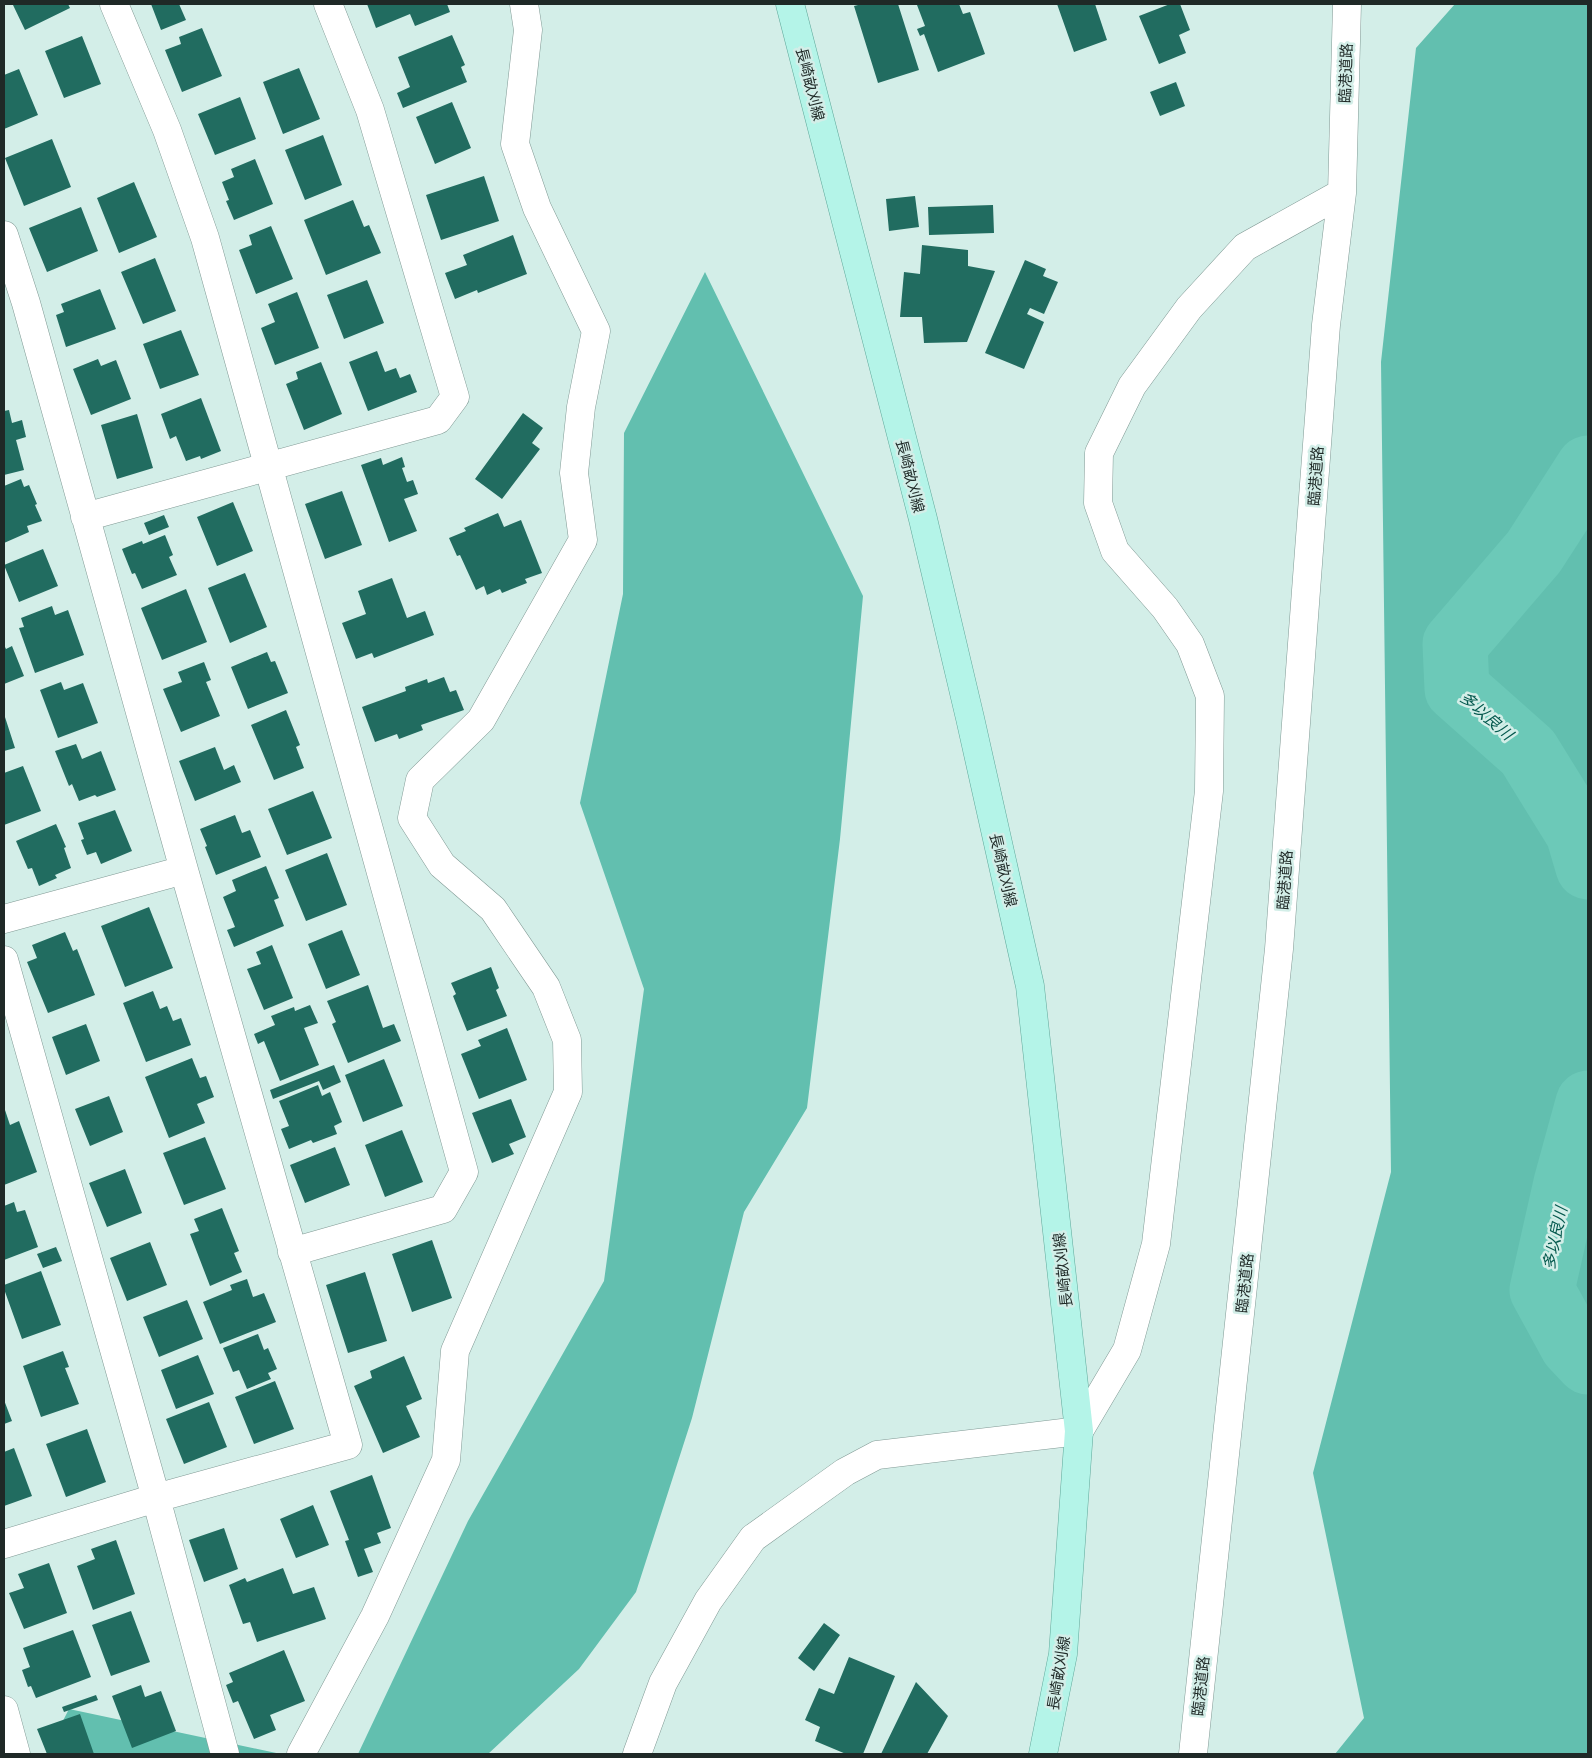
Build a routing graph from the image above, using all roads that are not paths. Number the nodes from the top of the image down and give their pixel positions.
1 (114, 4) edge
2 (328, 4) edge
3 (524, 4) edge
4 (790, 4) edge
5 (1347, 4) edge
6 (1342, 194) junction
7 (4, 235) edge
8 (15, 306) edge
9 (268, 466) junction
10 (85, 517) junction
11 (184, 870) junction
12 (4, 919) edge
13 (4, 960) edge
14 (292, 1252) junction
15 (1079, 1431) junction
16 (156, 1498) junction
17 (4, 1544) edge
18 (4, 1710) edge
19 (16, 1754) edge
20 (225, 1754) edge
21 (301, 1754) edge
22 (637, 1754) edge
23 (1043, 1754) edge
24 (1193, 1754) edge

1 - 9 street
2 - 9 street
3 - 21 street
4 - 15 main road, 長崎畝刈線
5 - 6 street, 臨港道路
6 - 15 street
6 - 24 street, 臨港道路
7 - 8 street
8 - 10 street
9 - 10 street
9 - 14 street
10 - 11 street
11 - 12 street
11 - 14 street
13 - 16 street
14 - 16 street
15 - 22 street
15 - 23 main road, 長崎畝刈線
16 - 17 street
16 - 20 street
18 - 19 street

